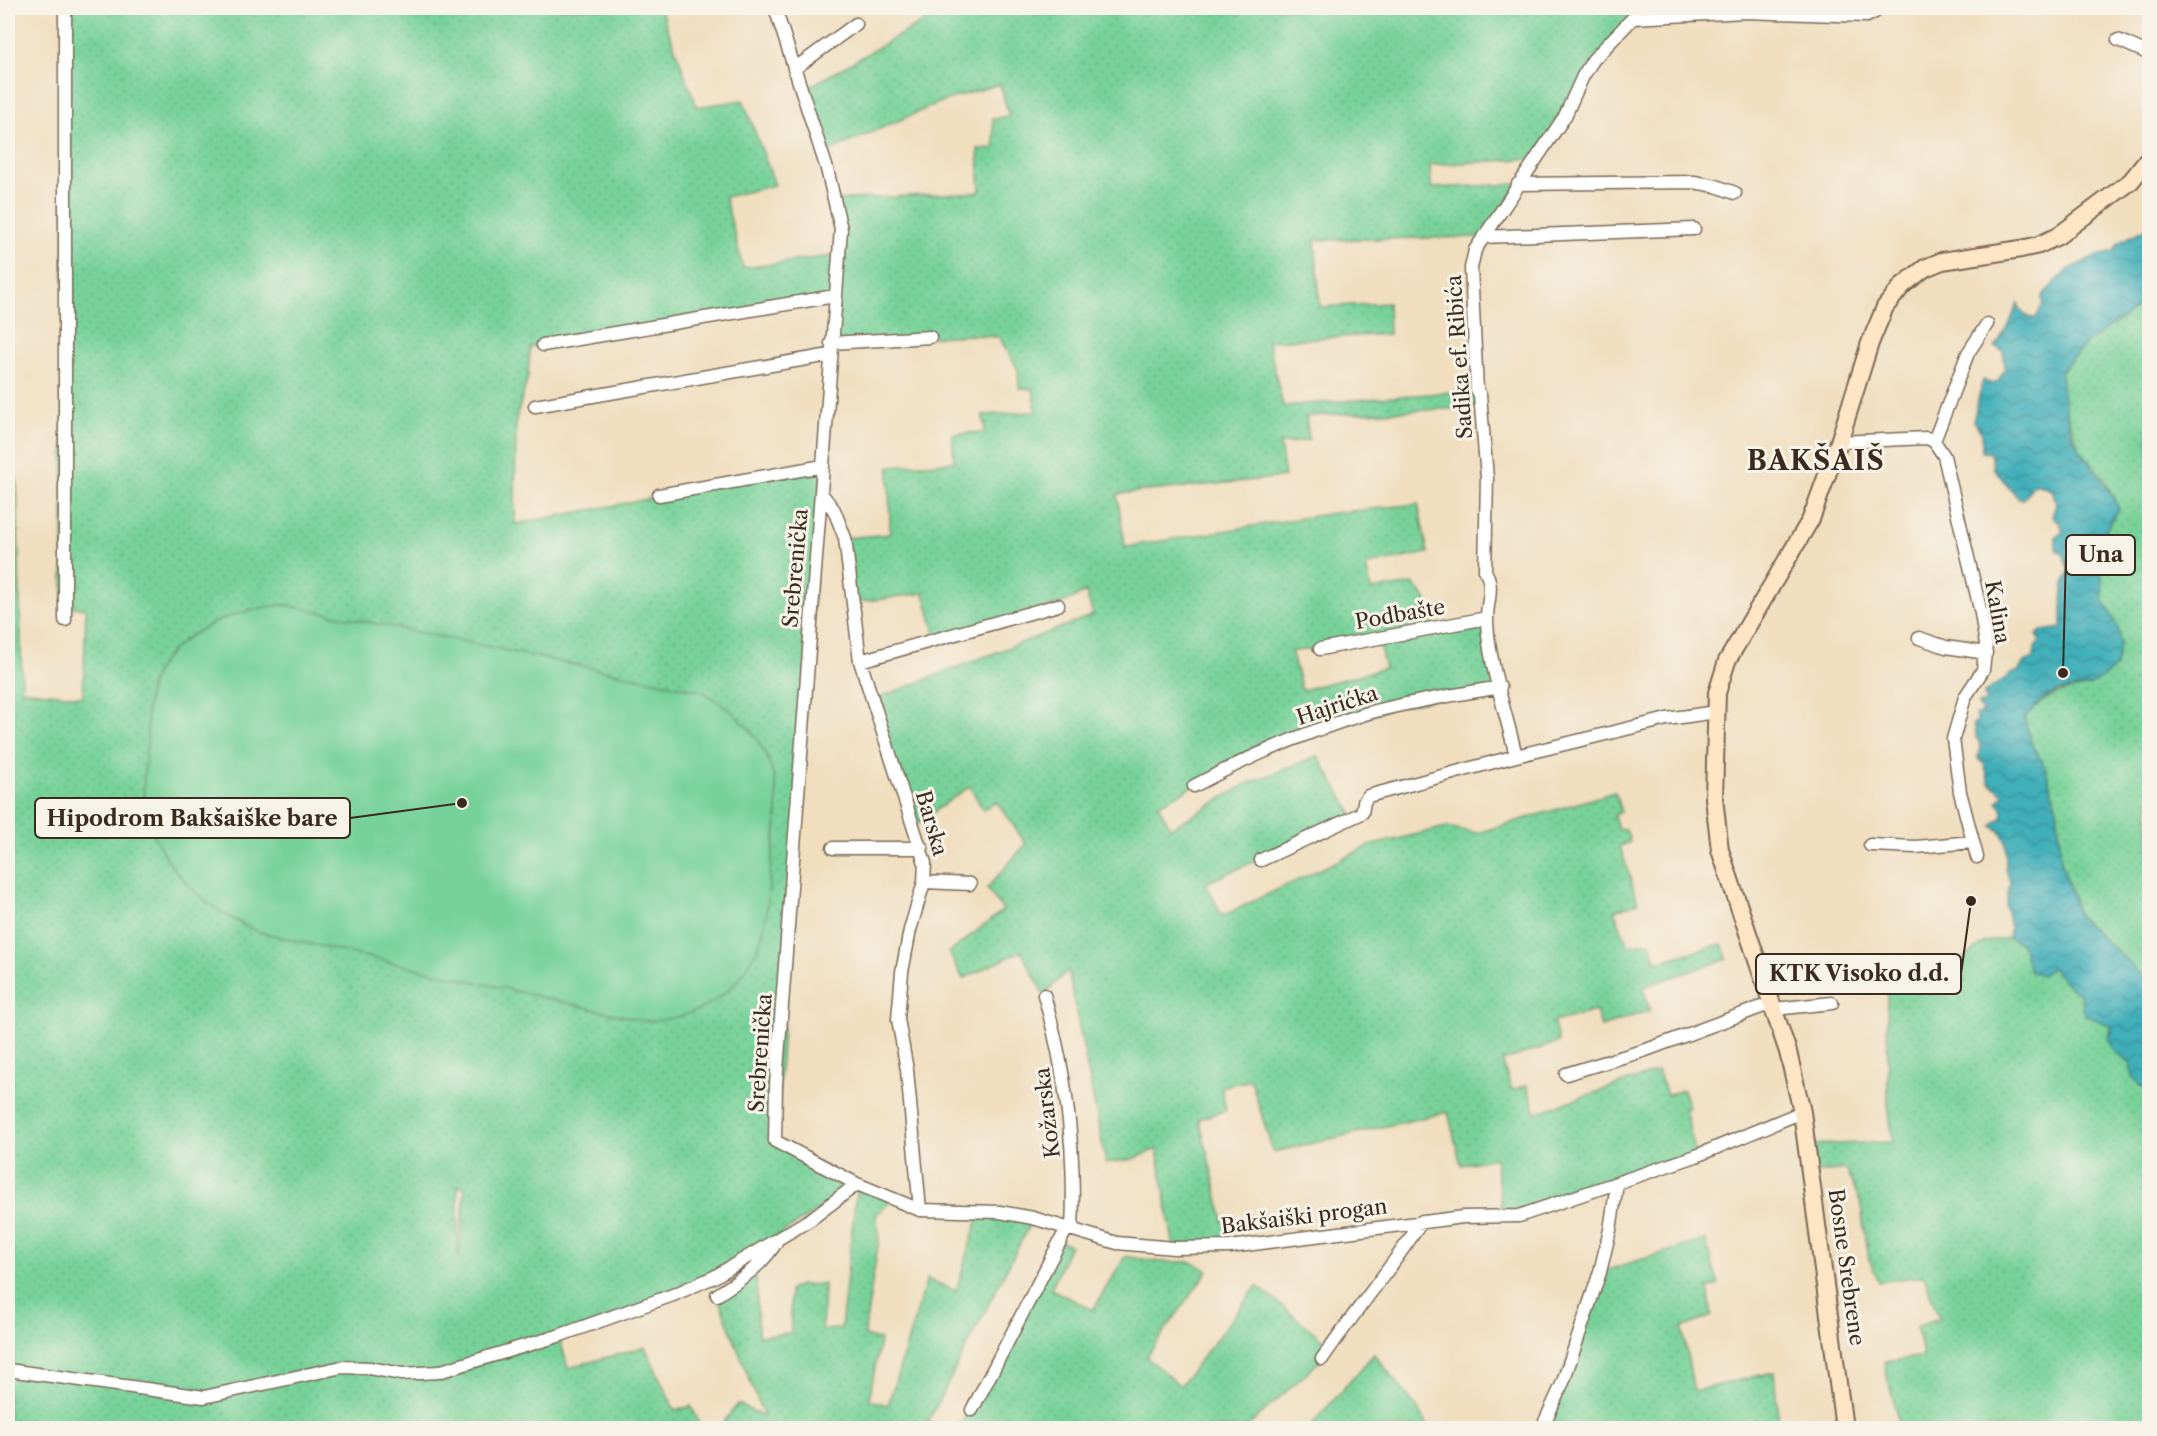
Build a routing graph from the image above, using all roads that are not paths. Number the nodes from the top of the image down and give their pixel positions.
1 (65, 8) edge
2 (775, 8) edge
3 (1876, 8) edge
4 (856, 24) dead end
5 (2118, 40) dead end
6 (2150, 54) edge
7 (794, 69) junction
8 (2150, 157) edge
9 (1518, 184) junction
10 (1735, 193) dead end
11 (1694, 229) dead end
12 (1483, 237) junction
13 (835, 296) junction
14 (1987, 324) dead end
15 (930, 337) dead end
16 (543, 345) dead end
17 (831, 349) junction
18 (535, 406) dead end
19 (1934, 441) junction
20 (1839, 442) junction
21 (824, 466) junction
22 (821, 493) junction
23 (659, 495) dead end
24 (1058, 605) dead end
25 (1487, 618) junction
26 (65, 620) dead end
27 (1919, 638) dead end
28 (1320, 649) dead end
29 (1986, 653) junction
30 (860, 661) junction
31 (1500, 687) junction
32 (1716, 712) junction
33 (1515, 750) junction
34 (1194, 786) dead end
35 (1973, 842) junction
36 (1870, 845) dead end
37 (833, 848) dead end
38 (922, 848) junction
39 (1977, 857) dead end
40 (1261, 860) dead end
41 (924, 882) junction
42 (970, 884) dead end
43 (1044, 995) dead end
44 (1832, 1003) dead end
45 (1773, 1006) junction
46 (1566, 1074) dead end
47 (1802, 1112) junction
48 (775, 1141) joint
49 (857, 1184) junction
50 (1617, 1184) junction
51 (920, 1210) junction
52 (1422, 1221) junction
53 (1069, 1229) junction
54 (779, 1238) junction
55 (717, 1295) dead end
56 (1322, 1359) dead end
57 (8, 1370) edge
58 (972, 1410) dead end
59 (1542, 1428) edge
60 (1844, 1428) edge

1 - 26 street
2 - 7 street, Srebrenička
3 - 9 street, Sadika ef. Ribića
4 - 7 street
5 - 6 street
7 - 13 street, Srebrenička
8 - 20 street, Bosne Srebrene
9 - 10 street
9 - 12 street, Sadika ef. Ribića
11 - 12 street
12 - 25 street, Sadika ef. Ribića
13 - 16 street
13 - 17 street, Srebrenička
14 - 19 street
15 - 17 street
17 - 18 street
17 - 21 street, Srebrenička
19 - 20 street
19 - 29 street, Kalina
20 - 32 street, Bosne Srebrene
21 - 22 street, Srebrenička
21 - 23 street
22 - 30 street, Barska
22 - 48 street, Srebrenička
24 - 30 street
25 - 28 street, Podbašte
25 - 31 street, Sadika ef. Ribića
27 - 29 street
29 - 35 street, Kalina
30 - 38 street, Barska
31 - 33 street, Sadika ef. Ribića
31 - 34 street, Hajrićka
32 - 33 street
32 - 45 street, Bosne Srebrene
33 - 40 street
35 - 36 street
35 - 39 street, Kalina
37 - 38 street
38 - 41 street, Barska
41 - 42 street
41 - 51 street, Barska
43 - 53 street, Kožarska
44 - 45 street
45 - 46 street
45 - 47 street, Bosne Srebrene
47 - 50 street, Bakšaiški progan
47 - 60 street, Bosne Srebrene
48 - 49 street, Bakšaiški progan
49 - 51 street, Bakšaiški progan
49 - 54 street
50 - 52 street, Bakšaiški progan
50 - 59 street
51 - 53 street, Bakšaiški progan
52 - 53 street, Bakšaiški progan
52 - 56 street
53 - 58 street
54 - 55 street
54 - 57 street

